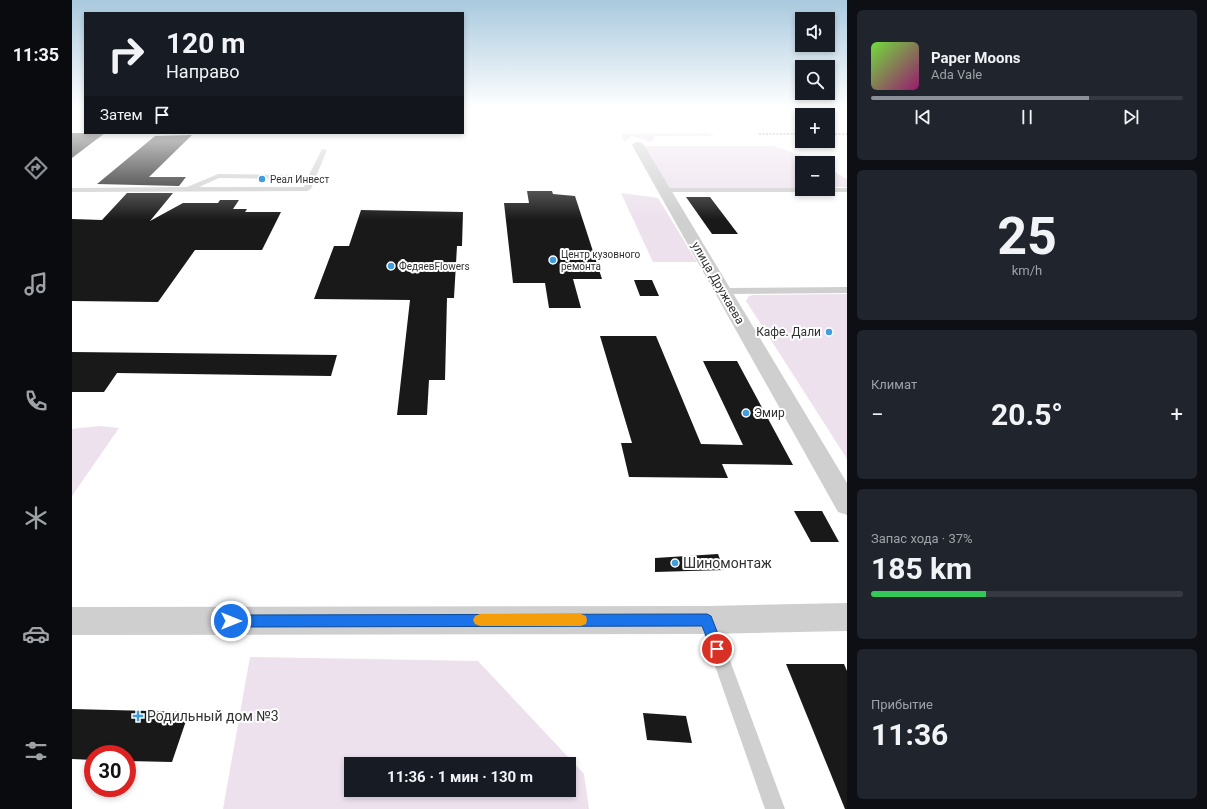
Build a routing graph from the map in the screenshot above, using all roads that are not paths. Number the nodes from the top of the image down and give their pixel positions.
1 (638, 145) dead end
2 (324, 150) dead end
3 (312, 177) junction
4 (189, 189) junction
5 (72, 190) edge
6 (665, 190) junction
7 (847, 190) edge
8 (847, 290) edge
9 (722, 291) junction
10 (847, 505) edge
11 (847, 617) edge
12 (707, 620) junction
13 (72, 622) edge
14 (775, 809) edge

1 - 6 street, улица Дружаева
2 - 3 lane
3 - 4 lane
3 - 4 lane
4 - 5 lane
6 - 7 lane
6 - 9 street, улица Дружаева
8 - 9 lane
9 - 10 street, улица Дружаева
11 - 12 street
12 - 13 street
12 - 14 lane

